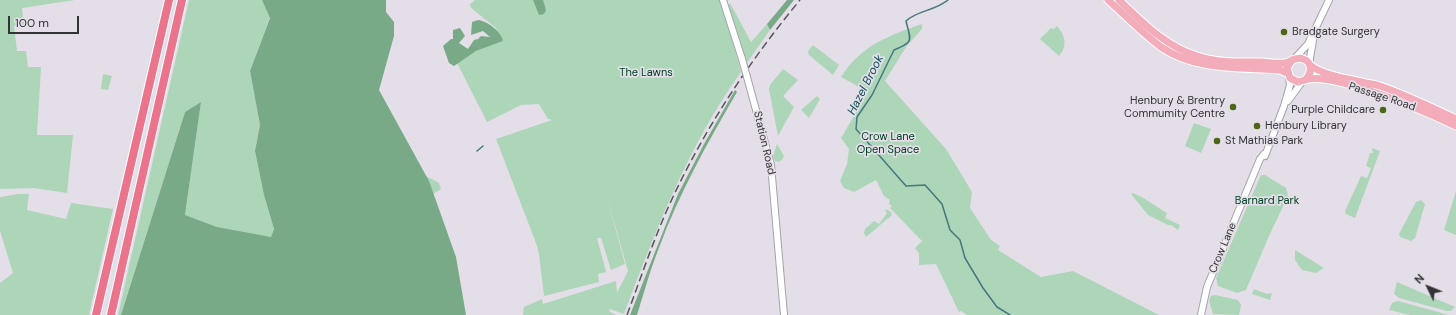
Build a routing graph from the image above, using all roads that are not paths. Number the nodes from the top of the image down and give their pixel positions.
1 (169, 0) edge
2 (182, 0) edge
3 (723, 0) edge
4 (1108, 0) edge
5 (1119, 0) edge
6 (1329, 0) edge
7 (1315, 32) junction
8 (1294, 59) junction
9 (1310, 64) junction
10 (1288, 75) junction
11 (1304, 81) junction
12 (1284, 106) junction
13 (1456, 119) edge
14 (1456, 126) edge
15 (96, 315) edge
16 (111, 315) edge
17 (784, 315) edge
18 (1201, 315) edge

1 - 15 highway
2 - 16 highway
3 - 17 street, Station Road, bridge
4 - 10 main road
5 - 8 main road
6 - 7 street
7 - 8 street
7 - 9 street
8 - 9 main road
8 - 10 main road
9 - 11 main road
9 - 13 main road, Passage Road
10 - 11 main road
10 - 12 street, Crow Lane
11 - 12 street, Crow Lane
11 - 14 main road, Passage Road
12 - 18 street, Crow Lane

